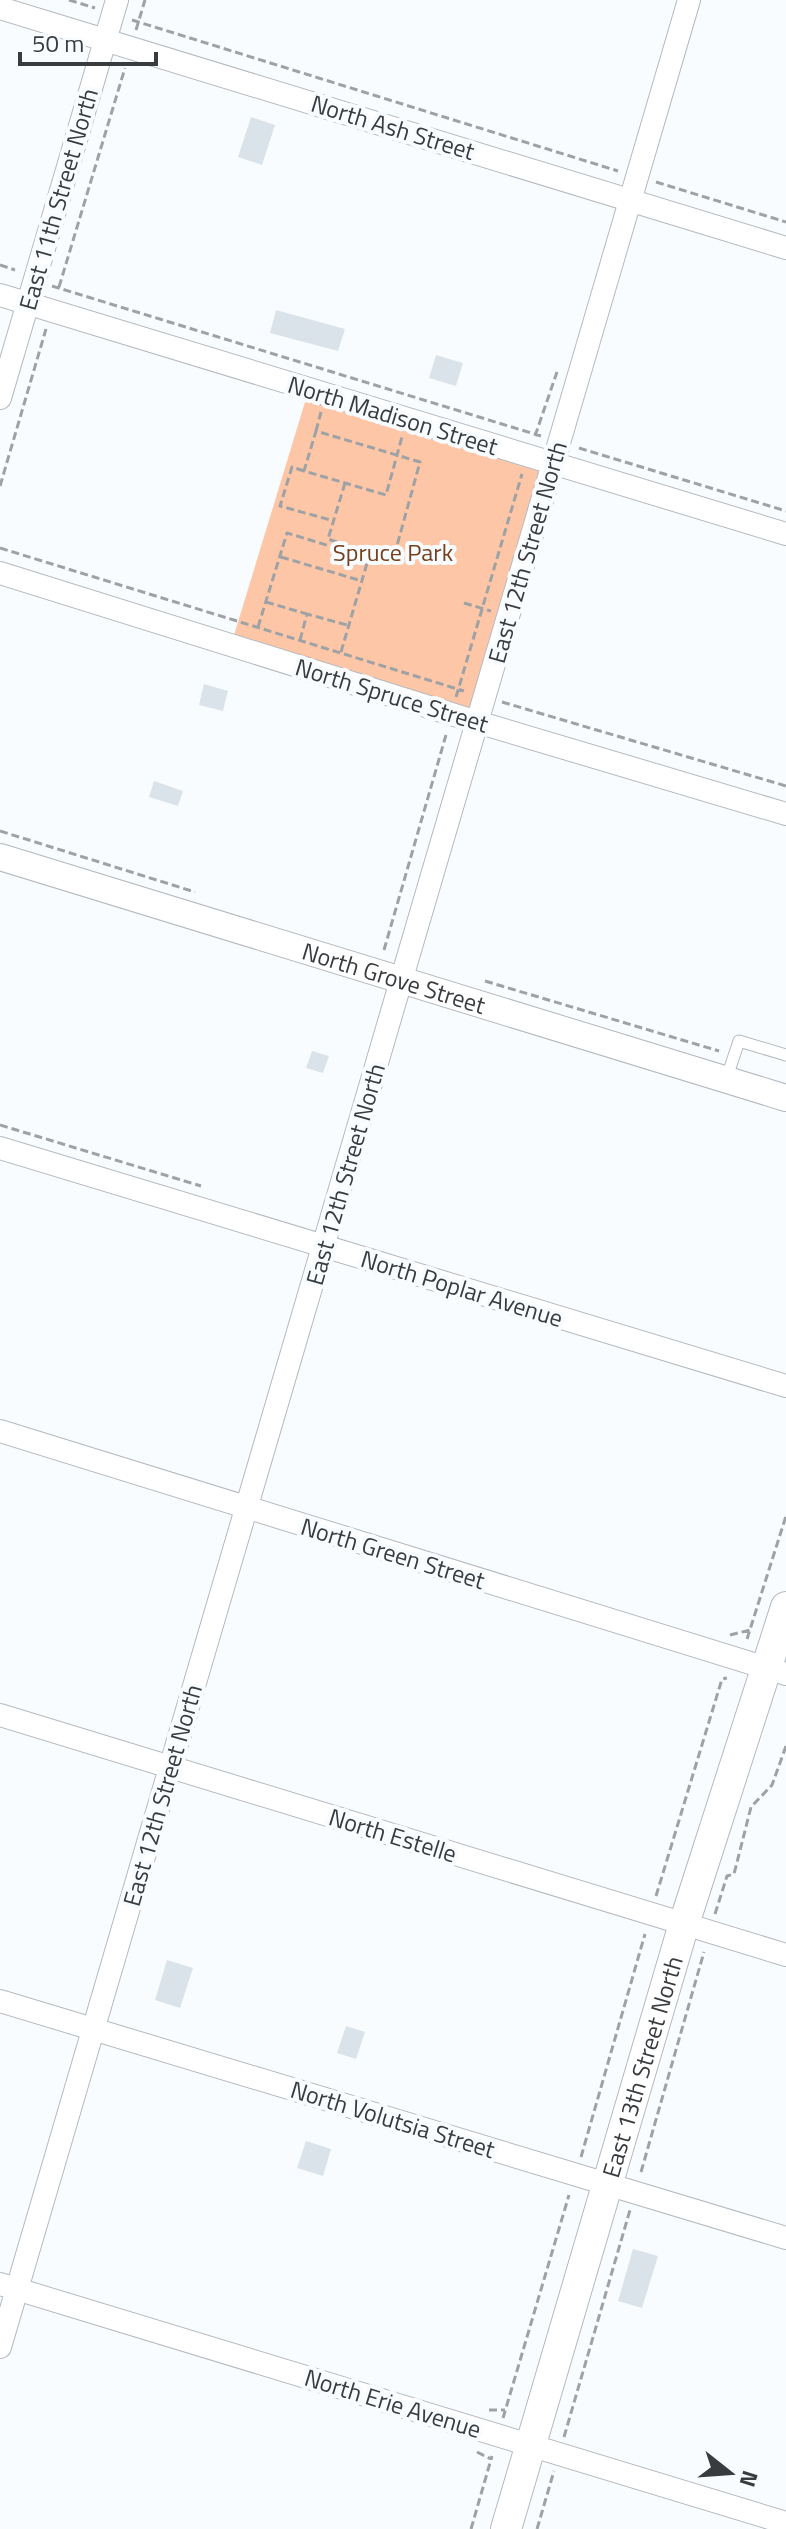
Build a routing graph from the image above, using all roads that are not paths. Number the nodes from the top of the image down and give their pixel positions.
1 (689, 0) edge
2 (115, 7) edge
3 (0, 8) edge
4 (105, 39) junction
5 (630, 199) junction
6 (786, 248) edge
7 (0, 295) edge
8 (27, 303) junction
9 (0, 398) edge
10 (553, 464) junction
11 (786, 534) edge
12 (0, 573) edge
13 (477, 722) junction
14 (786, 814) edge
15 (0, 857) edge
16 (401, 980) junction
17 (786, 1055) edge
18 (726, 1080) junction
19 (786, 1098) edge
20 (0, 1148) edge
21 (323, 1246) junction
22 (786, 1386) edge
23 (0, 1431) edge
24 (246, 1509) junction
25 (786, 1607) edge
26 (765, 1667) edge
27 (0, 1715) edge
28 (170, 1767) junction
29 (697, 1928) junction
30 (786, 1955) edge
31 (0, 2001) edge
32 (93, 2029) junction
33 (606, 2183) junction
34 (786, 2238) edge
35 (8, 2287) edge
36 (0, 2347) edge
37 (530, 2444) junction
38 (786, 2523) edge
39 (506, 2529) edge

1 - 5 street, East 12th Street North
2 - 4 street, East 11th Street North
3 - 4 street, North Ash Street
4 - 5 street, North Ash Street
4 - 8 street, East 11th Street North
5 - 6 street, North Ash Street
5 - 10 street, East 12th Street North
7 - 8 street, North Madison Street
8 - 9 street, East 11th Street North
8 - 10 street, North Madison Street
10 - 11 street, North Madison Street
10 - 13 street, East 12th Street North
12 - 13 street, North Spruce Street
13 - 14 street, North Spruce Street
13 - 16 street, East 12th Street North
15 - 16 street, North Grove Street
16 - 18 street, North Grove Street
16 - 21 street, East 12th Street North
17 - 18 lane
18 - 19 street, North Grove Street
20 - 21 street, North Poplar Avenue
21 - 22 street, North Poplar Avenue
21 - 24 street, East 12th Street North
23 - 24 street, North Green Street
24 - 26 street, North Green Street
24 - 28 street, East 12th Street North
25 - 26 main road, East 13th Street North
26 - 29 main road, East 13th Street North
27 - 28 street, North Estelle
28 - 29 street, North Estelle
28 - 32 street, East 12th Street North
29 - 30 street, North Estelle
29 - 33 main road, East 13th Street North
31 - 32 street, North Volutsia Street
32 - 33 street, North Volutsia Street
32 - 35 street, East 12th Street North
33 - 34 street, North Volutsia Street
33 - 37 main road, East 13th Street North
35 - 36 street, East 12th Street North
35 - 37 street, North Erie Avenue
37 - 38 street, North Erie Avenue
37 - 39 main road, East 13th Street North

